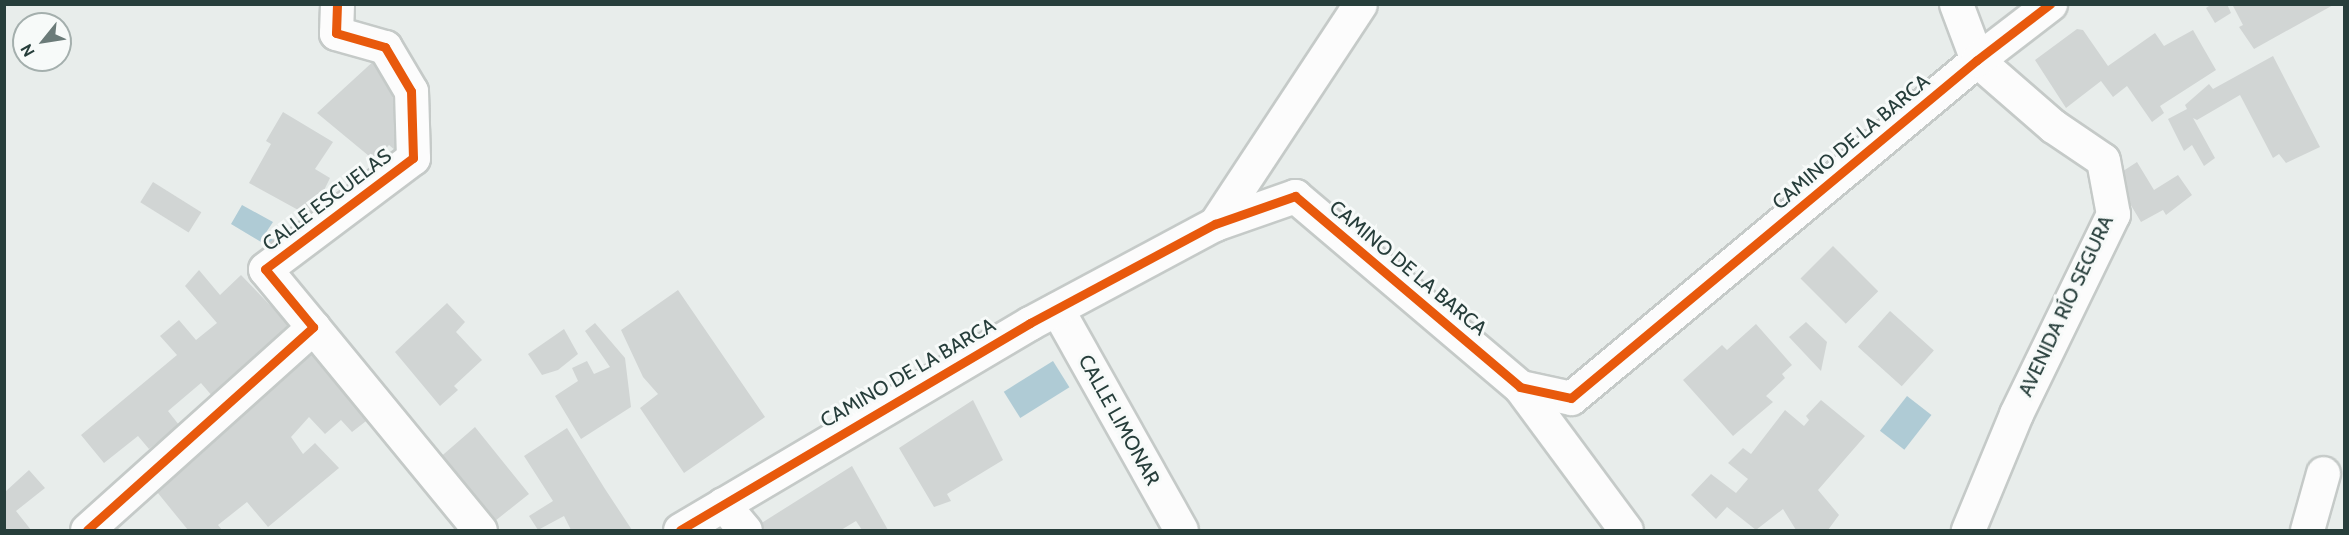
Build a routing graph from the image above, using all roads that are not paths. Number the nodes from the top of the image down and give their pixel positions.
1 (337, 4) edge
2 (1360, 4) edge
3 (1956, 4) edge
4 (2050, 4) edge
5 (1977, 60) junction
6 (1215, 224) junction
7 (1057, 309) junction
8 (313, 327) junction
9 (1520, 387) junction
10 (2323, 473) dead end
11 (723, 504) junction
12 (87, 531) edge
13 (480, 531) edge
14 (680, 531) edge
15 (745, 531) edge
16 (1181, 531) edge
17 (1626, 531) edge
18 (1968, 531) edge
19 (2307, 531) edge

1 - 8 street, CALLE ESCUELAS
2 - 6 street
3 - 5 street
4 - 5 street, CAMINO DE LA BARCA
5 - 9 street, CAMINO DE LA BARCA
5 - 18 street, AVENIDA RÍO SEGURA
6 - 7 street, CAMINO DE LA BARCA
6 - 9 street, CAMINO DE LA BARCA
7 - 11 street, CAMINO DE LA BARCA
7 - 16 street, CALLE LIMONAR
8 - 12 street
8 - 13 street
9 - 17 street
10 - 19 street
11 - 14 street, CAMINO DE LA BARCA
11 - 15 street

